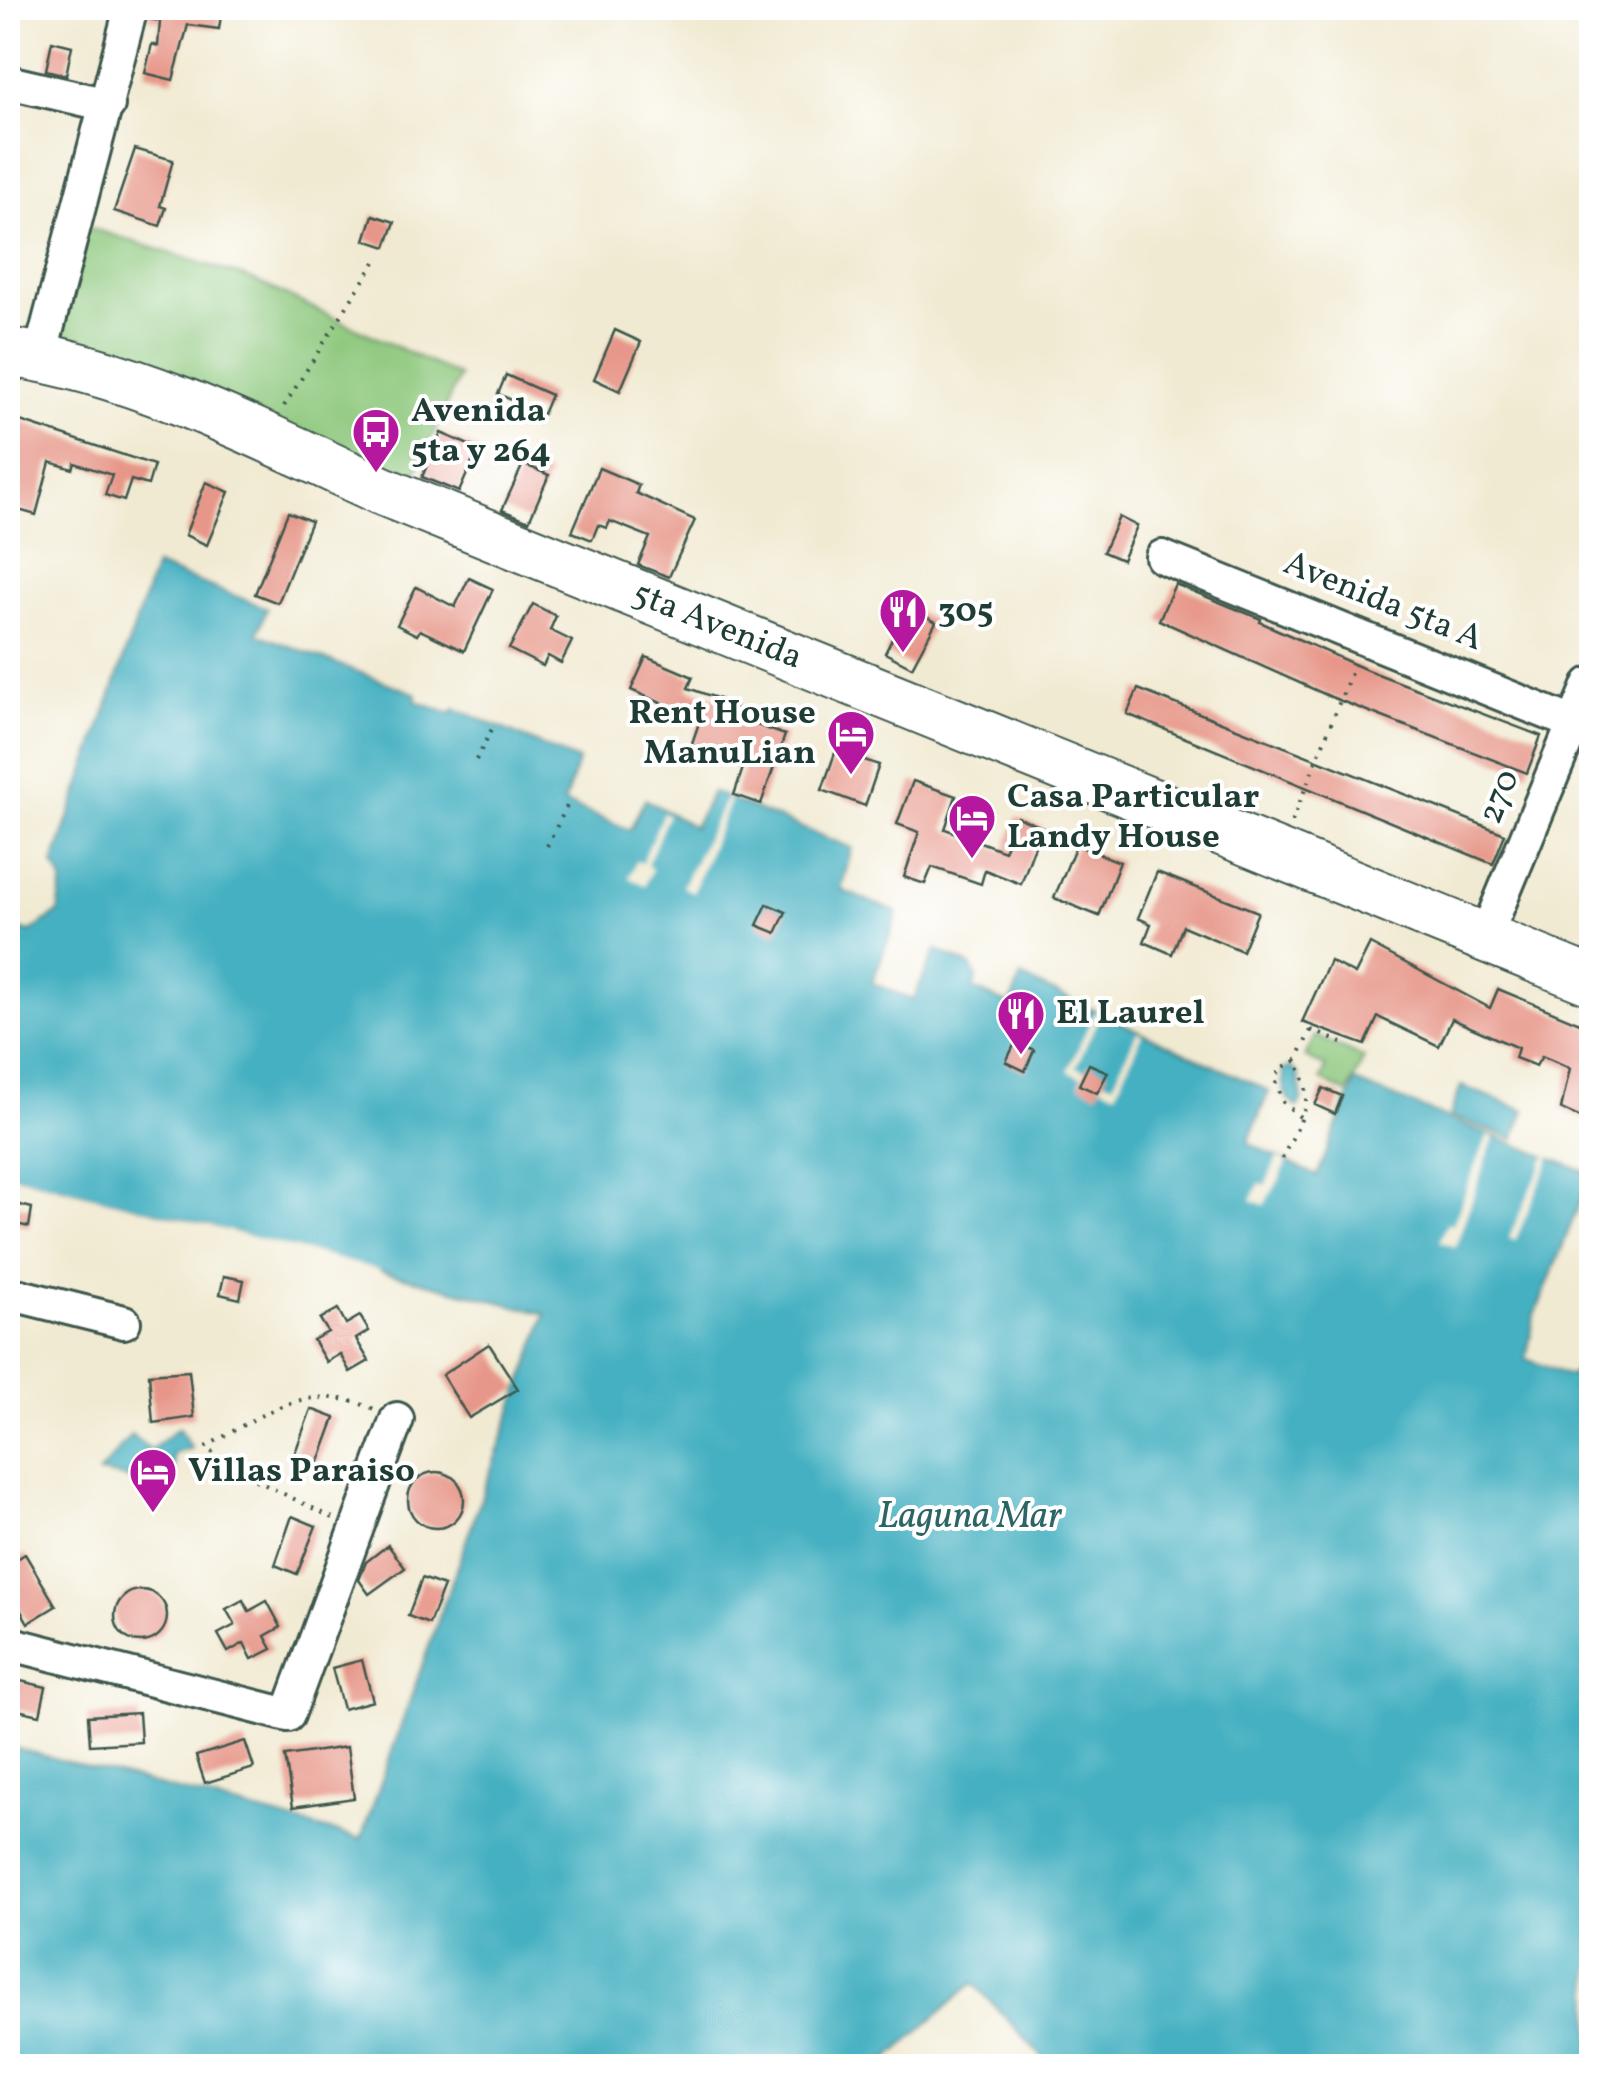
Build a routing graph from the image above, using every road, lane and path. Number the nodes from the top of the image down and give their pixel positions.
1 (132, 8) edge
2 (8, 82) edge
3 (108, 105) junction
4 (375, 262) dead end
5 (24, 354) edge
6 (264, 438) junction
7 (1162, 557) dead end
8 (1365, 638) junction
9 (1590, 684) edge
10 (1573, 723) junction
11 (494, 725) dead end
12 (476, 760) dead end
13 (568, 804) dead end
14 (547, 846) dead end
15 (1279, 854) junction
16 (1484, 940) junction
17 (1592, 982) edge
18 (1342, 1043) dead end
19 (1296, 1061) junction
20 (1301, 1118) junction
21 (1282, 1159) dead end
22 (8, 1293) edge
23 (124, 1322) dead end
24 (397, 1418) joint
25 (356, 1530) junction
26 (8, 1644) edge

1 - 3 street
2 - 3 street
3 - 5 street
4 - 6 path
5 - 6 highway, 5ta Avenida
6 - 15 highway, 5ta Avenida
7 - 8 street, Avenida 5ta A
8 - 10 street, Avenida 5ta A
8 - 15 path
9 - 10 street, 270
10 - 16 street, 270
11 - 12 path
13 - 14 path
15 - 16 highway, 5ta Avenida
16 - 17 highway, 5ta Avenida
18 - 19 path
19 - 20 path
19 - 20 path
20 - 21 path
22 - 23 street
24 - 25 street
24 - 25 path
25 - 26 street

